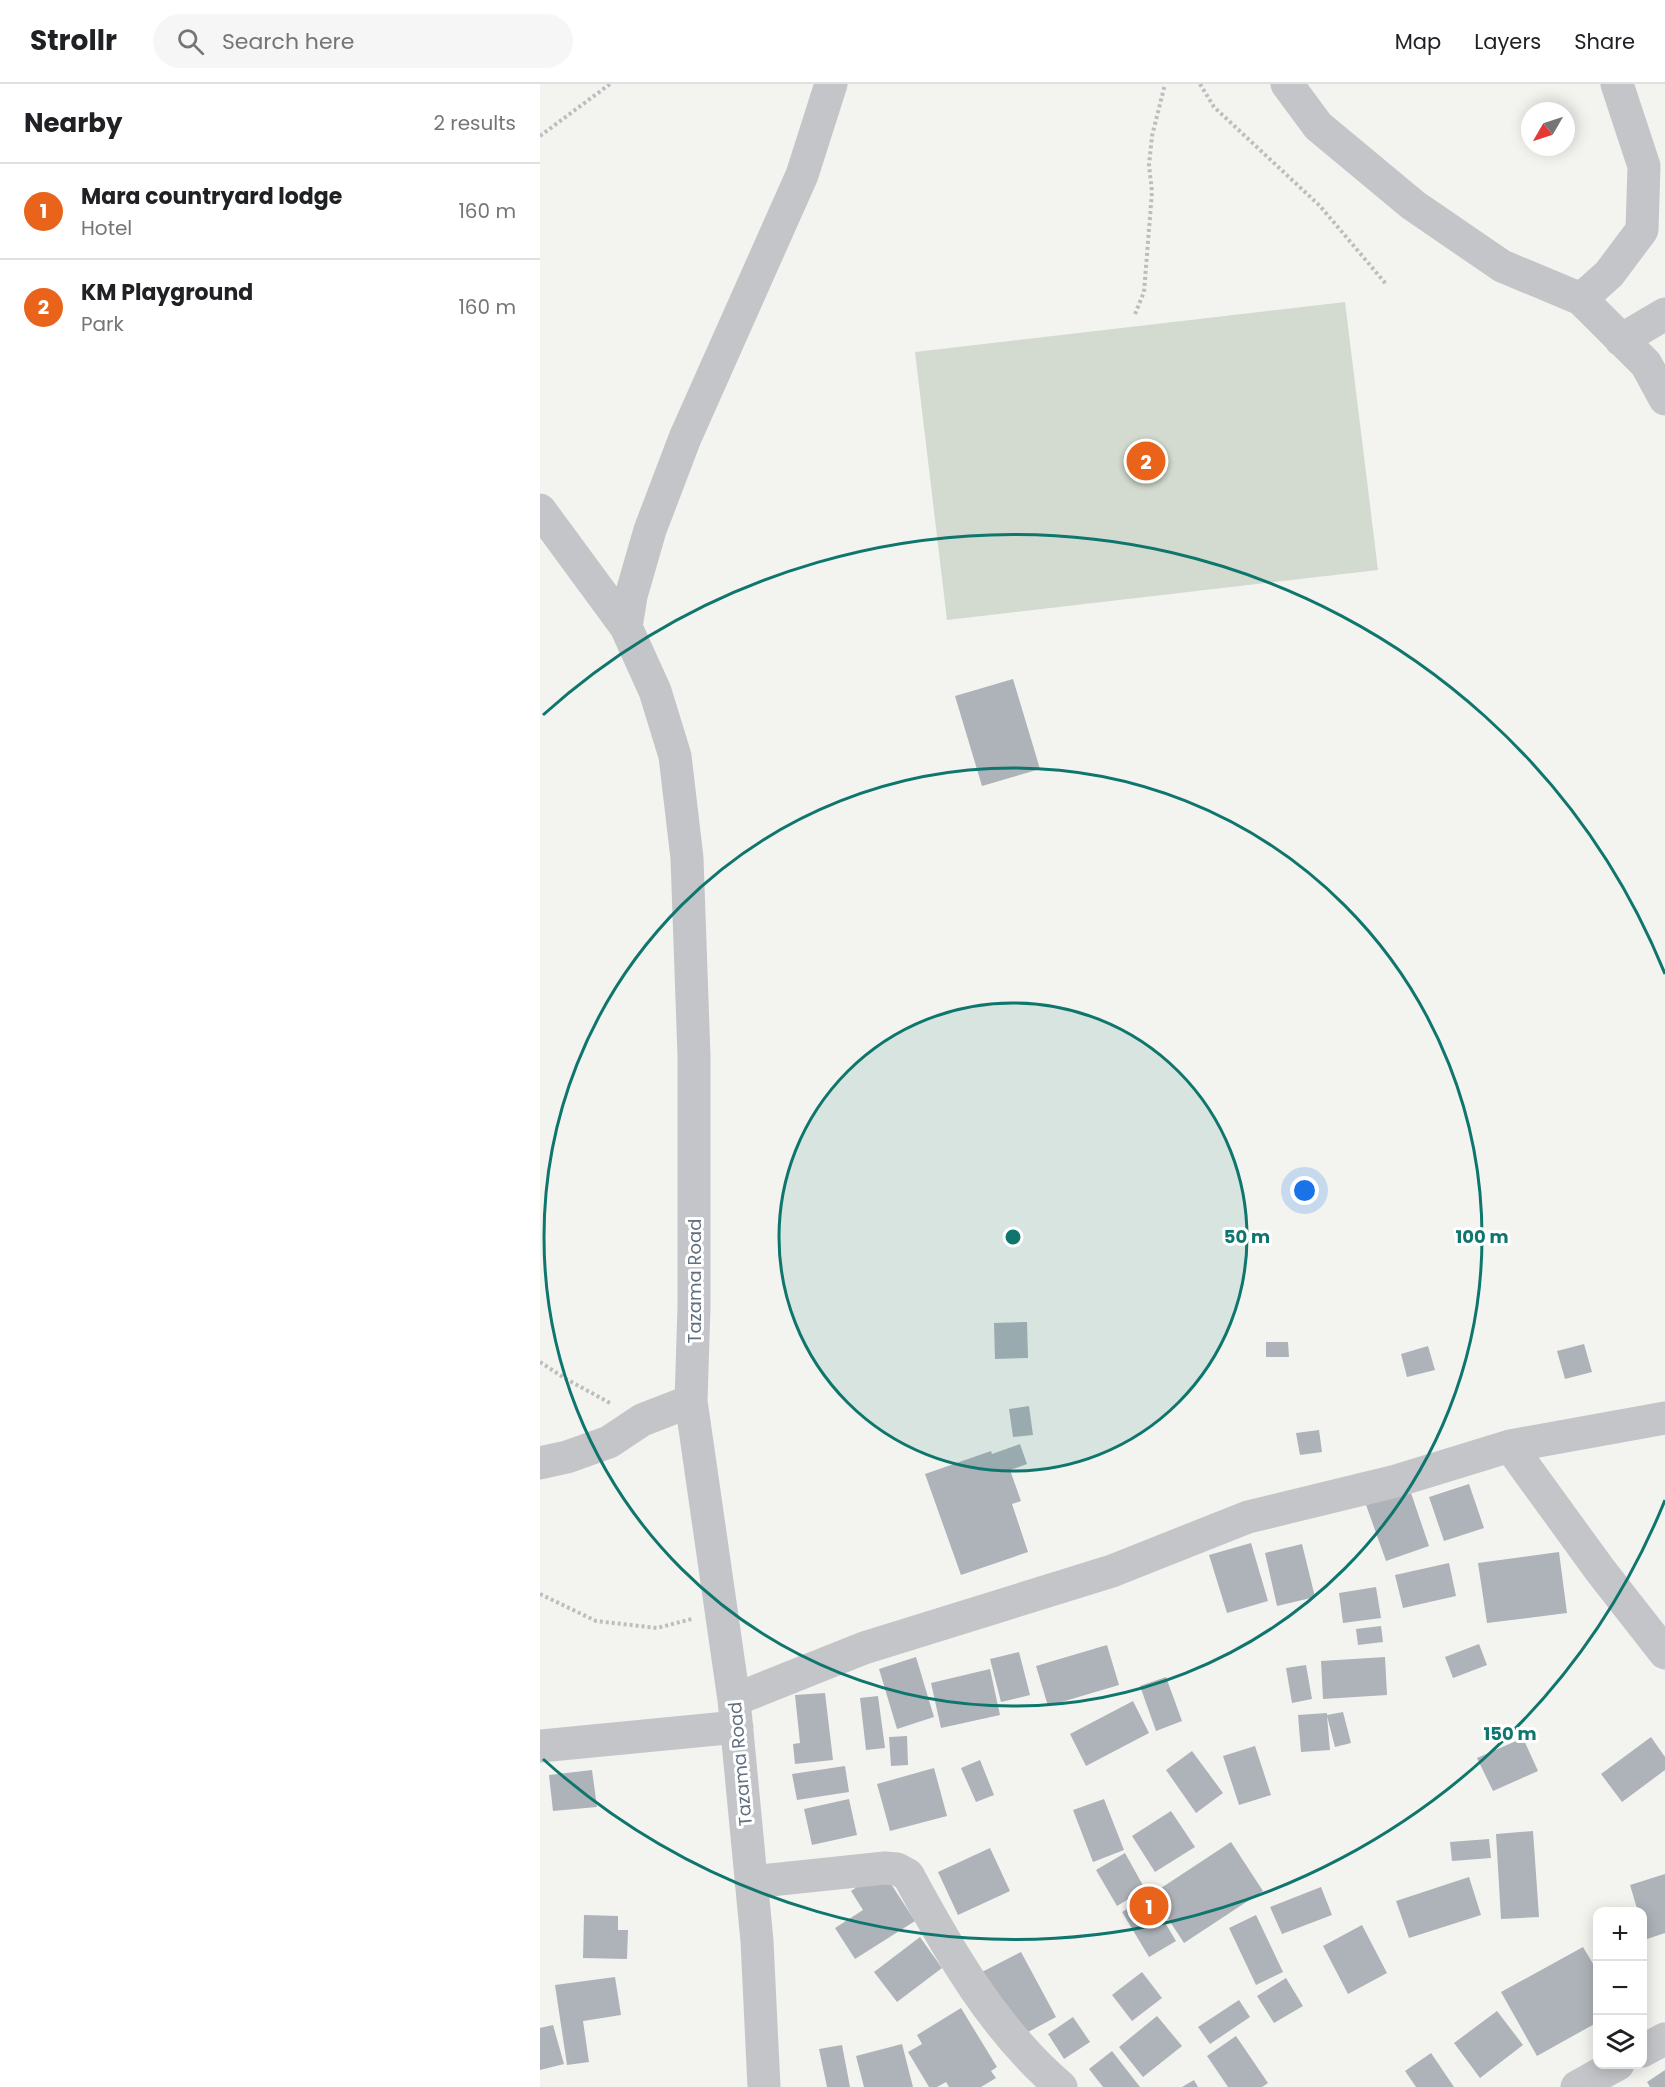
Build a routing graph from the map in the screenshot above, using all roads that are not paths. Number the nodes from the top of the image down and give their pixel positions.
1 (831, 84) edge
2 (1287, 84) edge
3 (1617, 84) edge
4 (1581, 299) junction
5 (1665, 314) edge
6 (1621, 340) junction
7 (1665, 399) edge
8 (540, 510) edge
9 (626, 627) junction
10 (691, 1401) junction
11 (1665, 1418) edge
12 (1510, 1446) junction
13 (540, 1463) edge
14 (1665, 1653) edge
15 (736, 1714) junction
16 (540, 1746) edge
17 (751, 1882) junction
18 (1665, 2039) edge
19 (1647, 2048) edge
20 (1609, 2069) edge
21 (764, 2087) edge
22 (1061, 2087) edge
23 (1577, 2087) edge

1 - 9 street
2 - 4 street
3 - 4 street
4 - 6 street
5 - 6 street
6 - 7 street
8 - 9 street, Tazama Road
9 - 10 street, Tazama Road
10 - 13 street
10 - 15 street, Tazama Road
11 - 12 street
12 - 14 street
12 - 15 street
15 - 16 street
15 - 17 street, Tazama Road
17 - 21 street, Tazama Road
17 - 22 street
18 - 19 street
20 - 23 street

